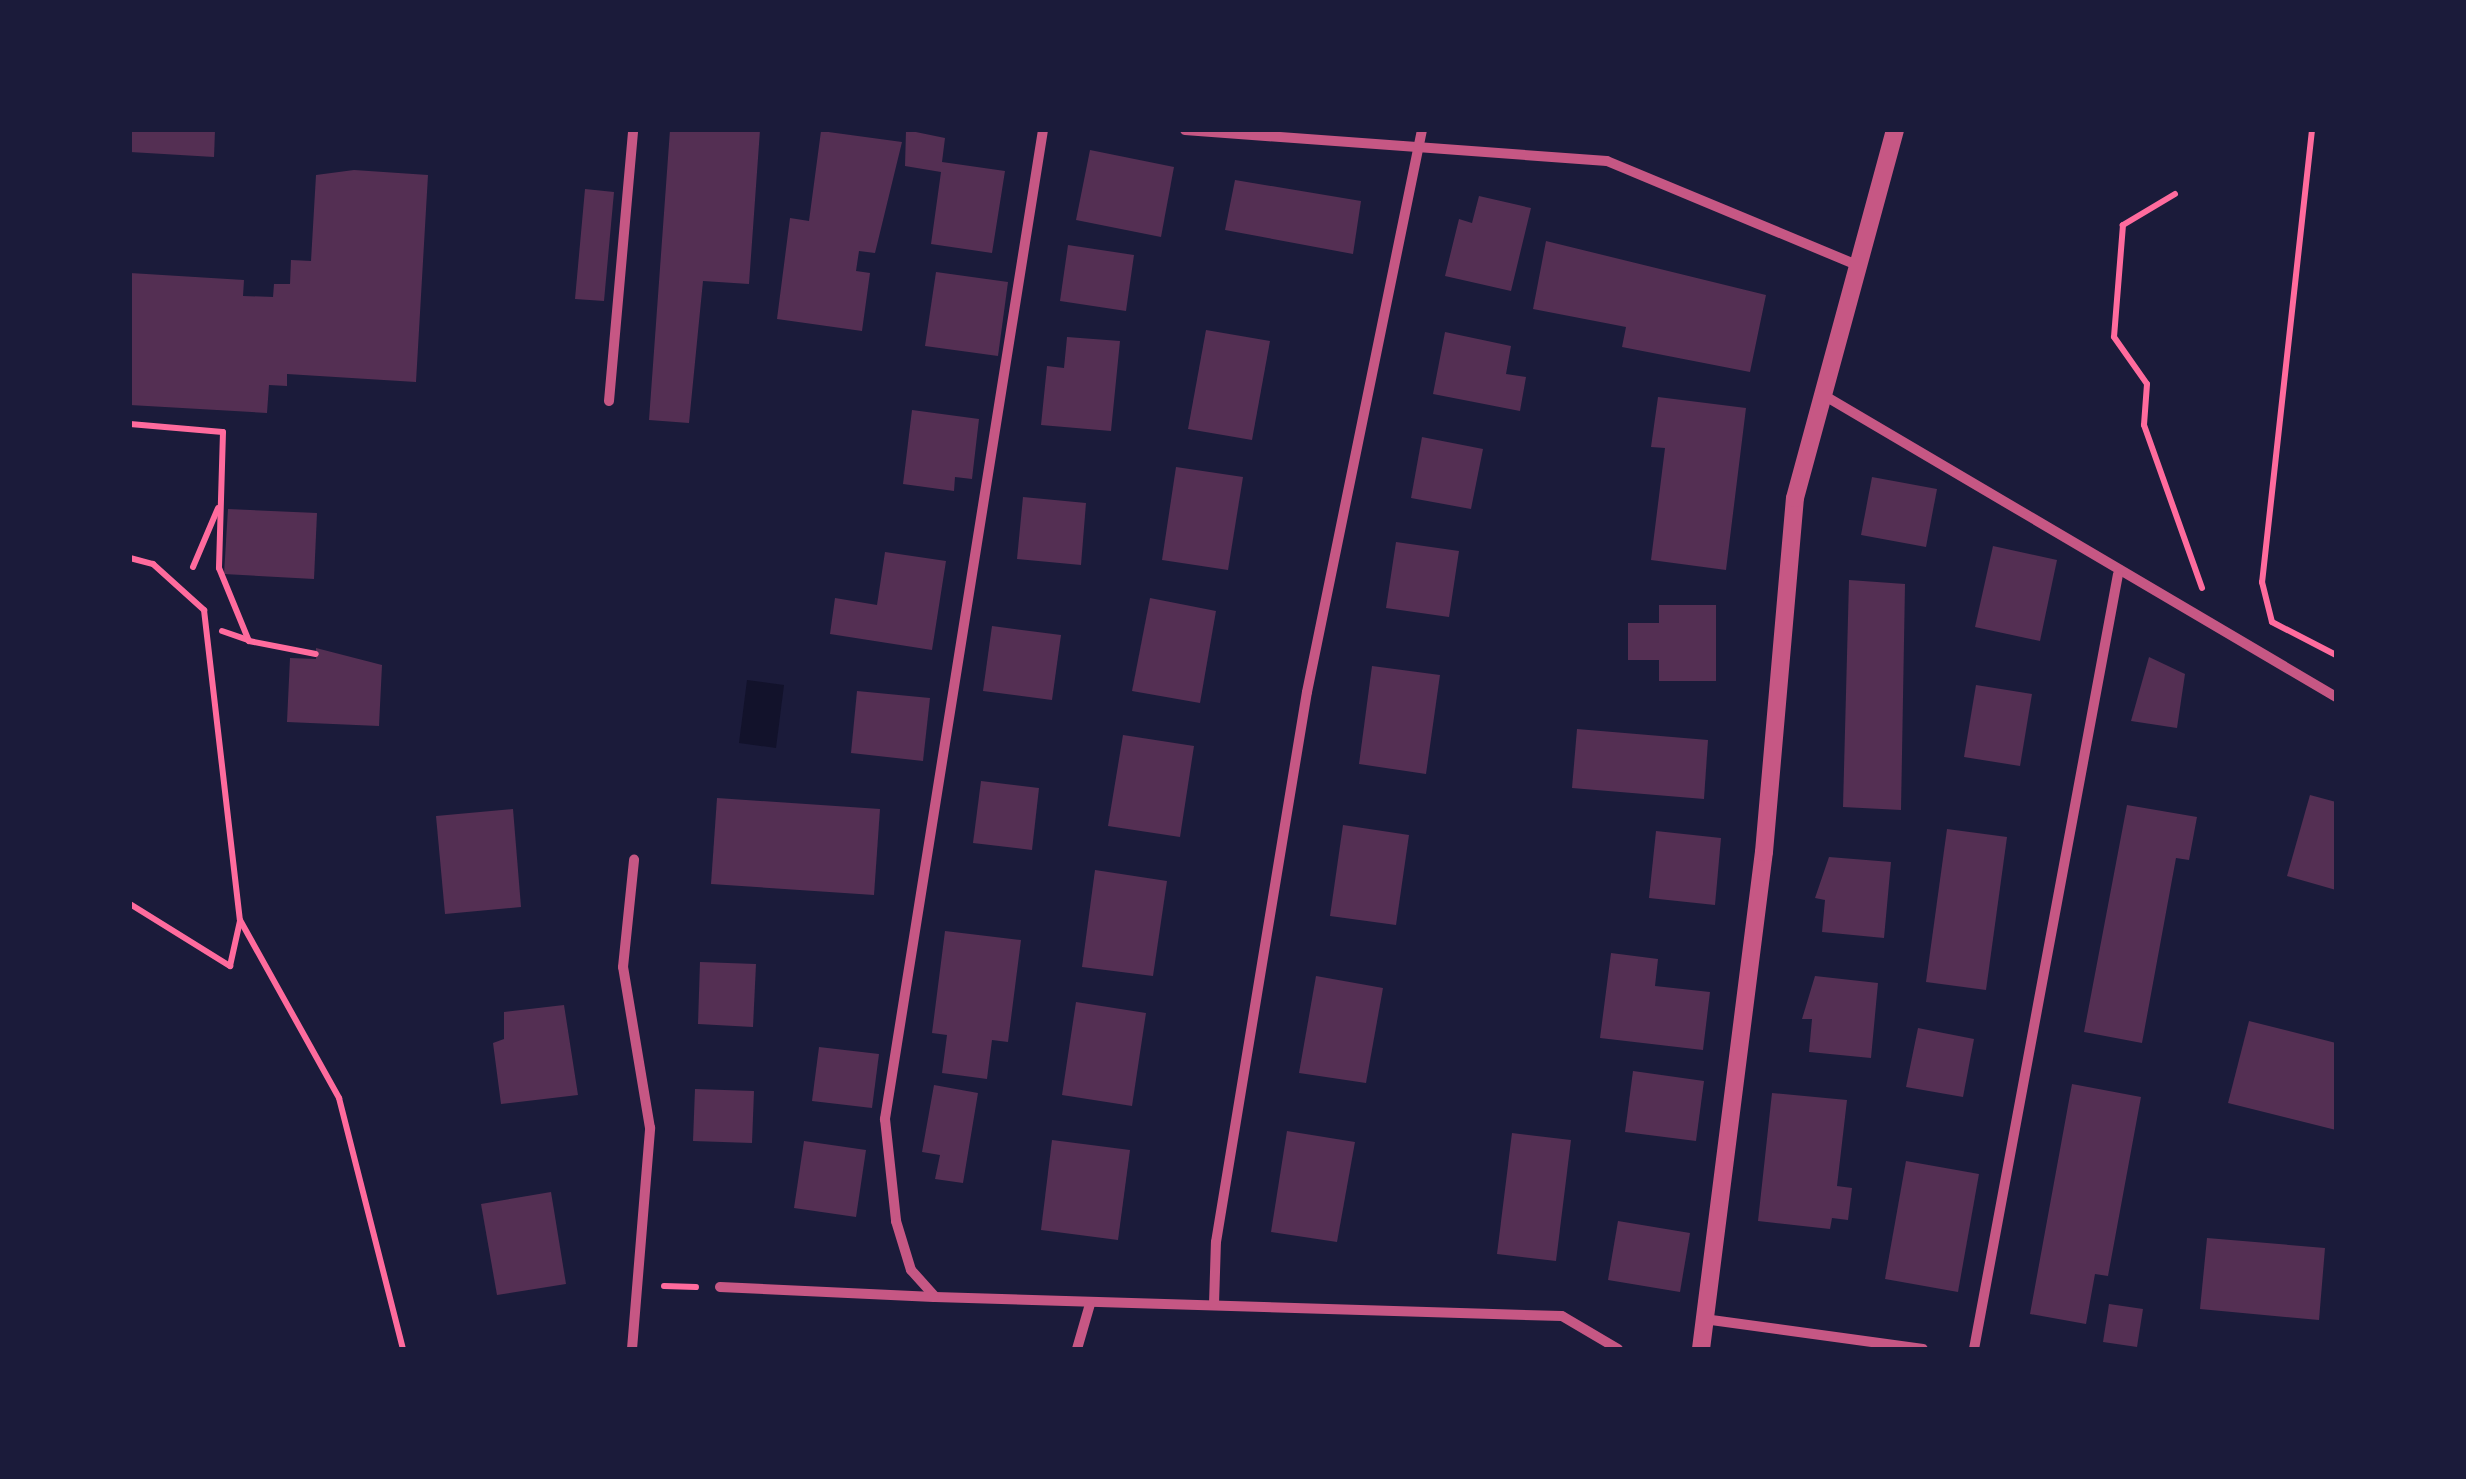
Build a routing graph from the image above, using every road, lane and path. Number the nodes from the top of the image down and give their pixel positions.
1 (633, 130) edge
2 (1043, 130) edge
3 (1185, 130) edge
4 (1422, 130) edge
5 (1895, 130) edge
6 (2312, 130) edge
7 (1420, 148) junction
8 (2175, 194) dead end
9 (1855, 264) junction
10 (1819, 392) junction
11 (609, 400) dead end
12 (130, 424) edge
13 (220, 503) junction
14 (130, 558) edge
15 (193, 568) dead end
16 (2118, 574) junction
17 (2192, 617) junction
18 (222, 631) dead end
19 (249, 640) junction
20 (316, 654) dead end
21 (2336, 655) edge
22 (2336, 697) edge
23 (634, 860) dead end
24 (130, 904) edge
25 (240, 920) junction
26 (632, 1285) junction
27 (720, 1288) joint
28 (935, 1297) junction
29 (1090, 1304) junction
30 (1214, 1304) junction
31 (1704, 1319) junction
32 (403, 1349) edge
33 (632, 1349) edge
34 (1077, 1349) edge
35 (1618, 1349) edge
36 (1701, 1349) edge
37 (1924, 1349) edge
38 (1974, 1349) edge

1 - 11 street
2 - 28 street
3 - 7 street
4 - 7 street
5 - 9 street
6 - 21 path
7 - 9 street
7 - 30 street
8 - 17 path
9 - 10 street
10 - 16 street
10 - 31 street
12 - 13 path
13 - 15 path
13 - 19 path
14 - 25 path
16 - 17 street
16 - 38 street
17 - 22 street
18 - 19 path
19 - 20 path
23 - 26 street
24 - 25 path
25 - 32 path
26 - 27 path
26 - 33 street
27 - 28 street
28 - 29 street
29 - 30 street
29 - 34 street
30 - 35 street
31 - 36 street
31 - 37 street

